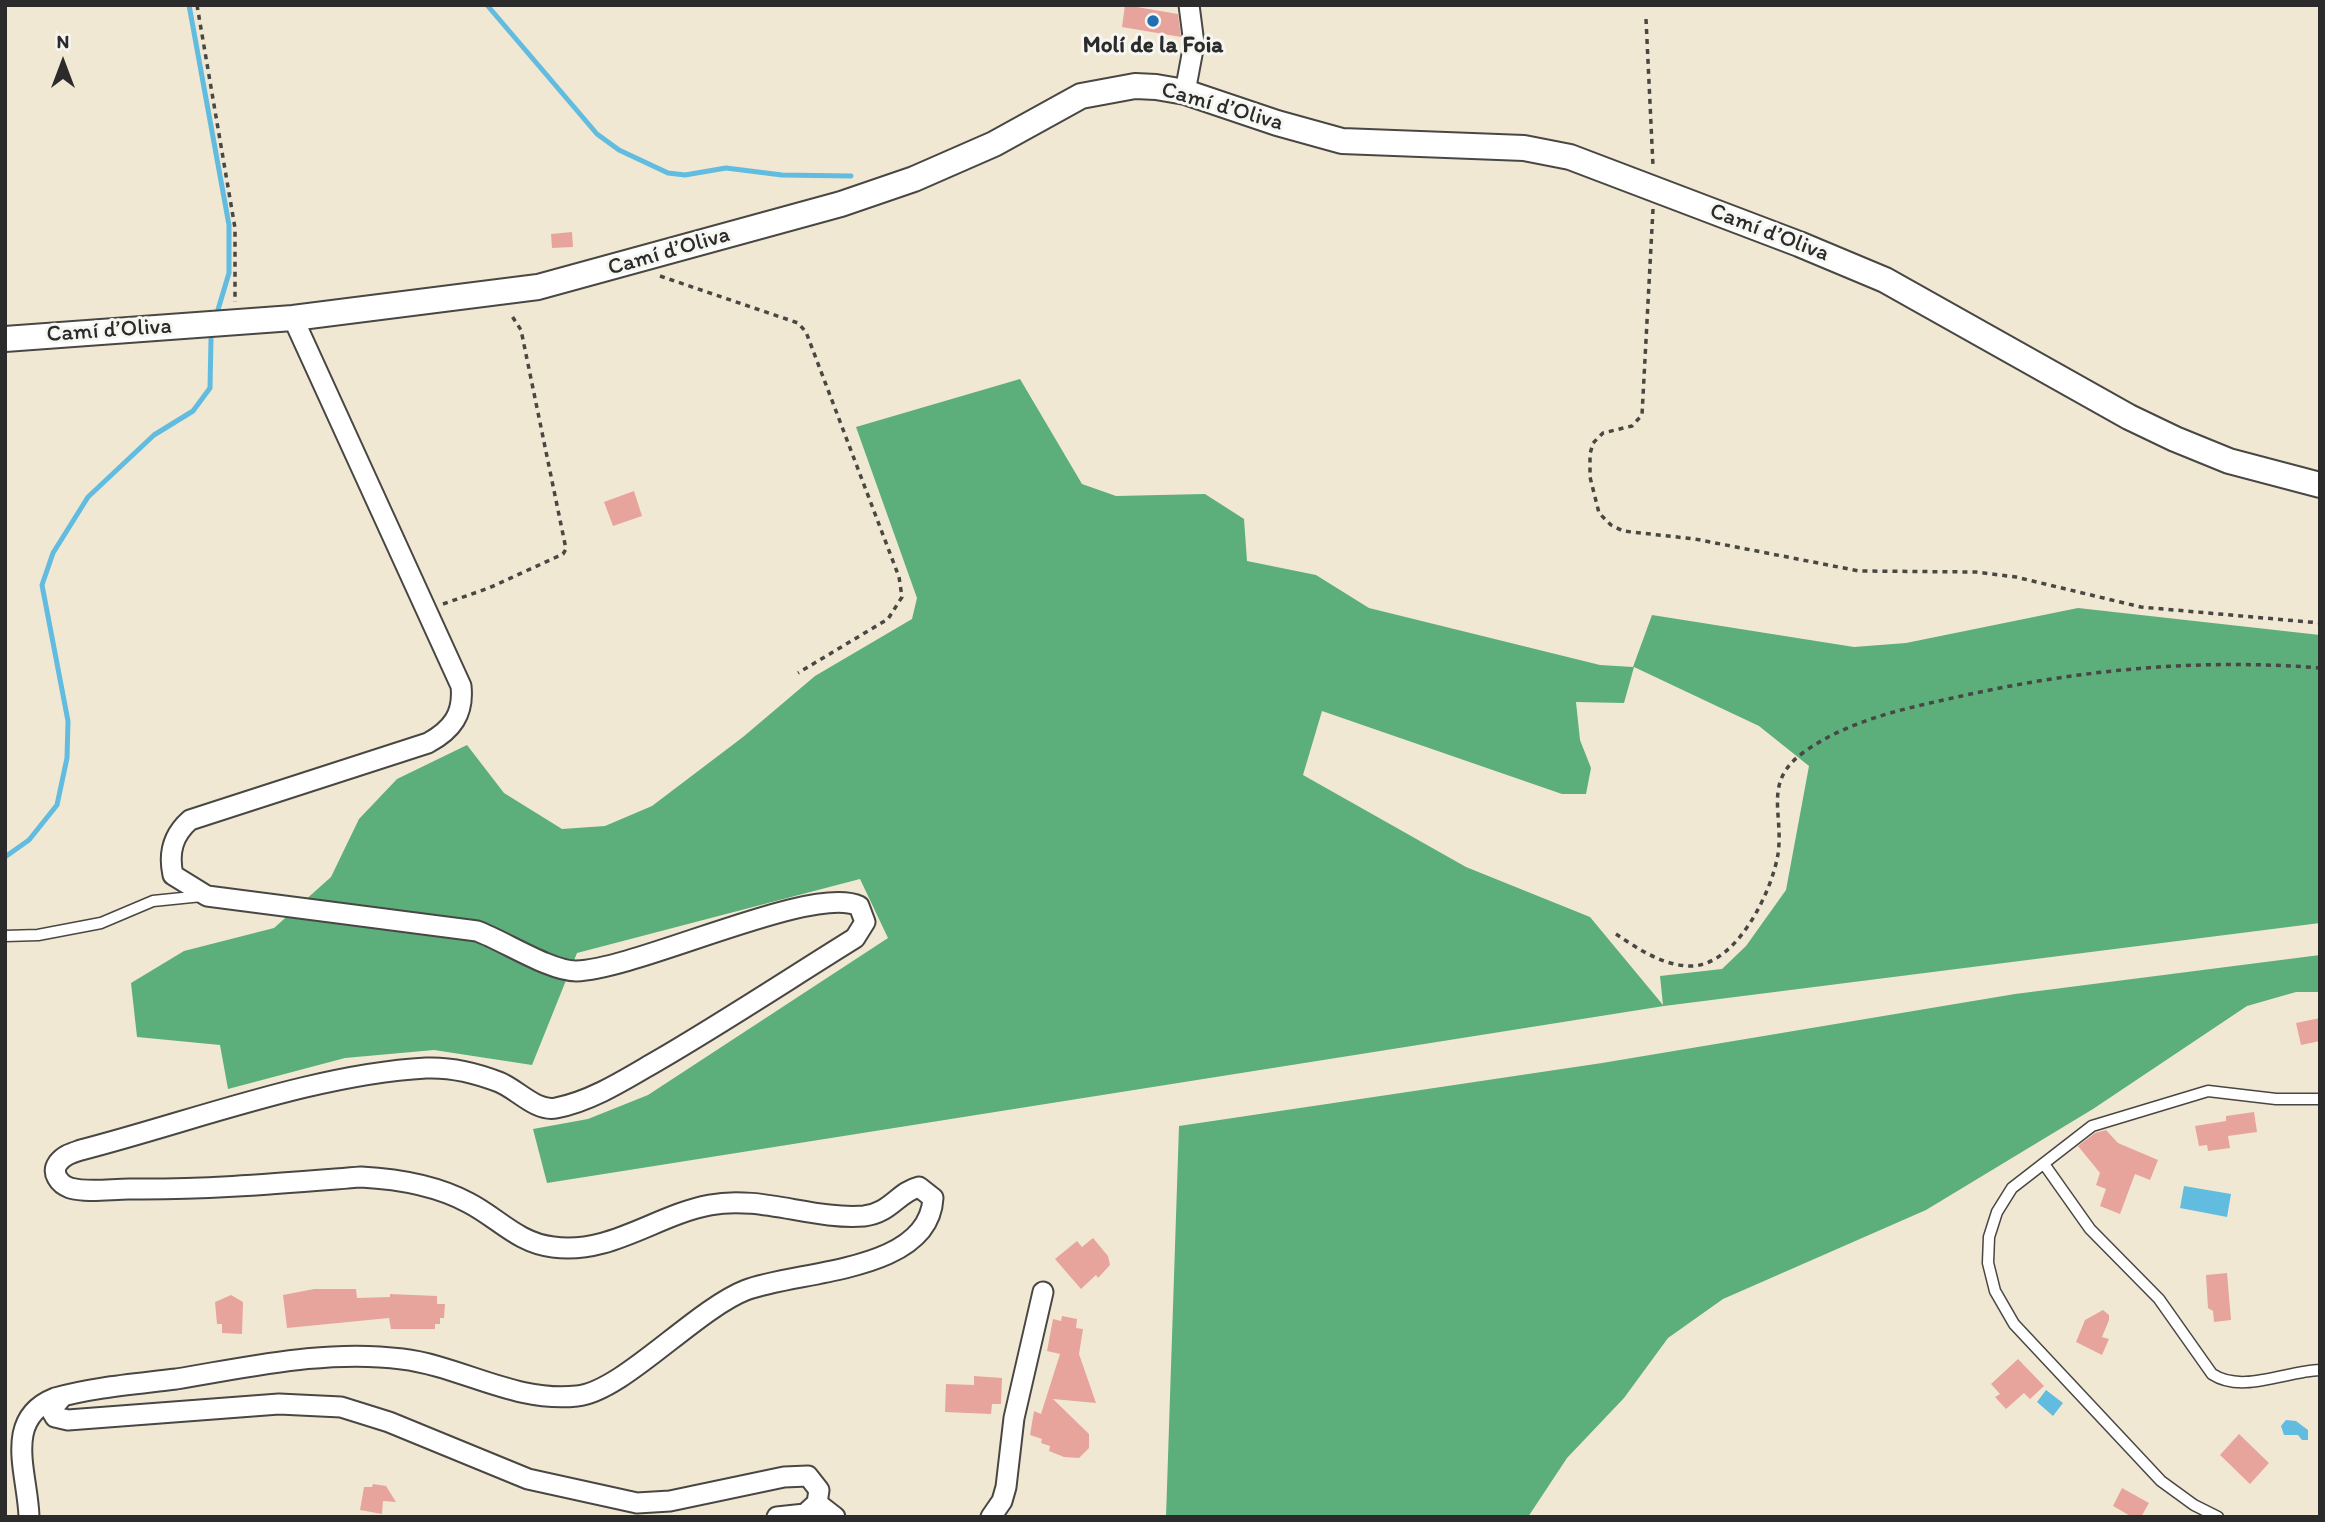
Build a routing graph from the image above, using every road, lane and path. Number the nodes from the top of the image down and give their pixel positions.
1 (197, 5) edge
2 (1189, 5) edge
3 (1646, 19) dead end
4 (1185, 92) junction
5 (1654, 188) junction
6 (626, 264) junction
7 (508, 311) dead end
8 (293, 318) junction
9 (234, 322) junction
10 (5, 339) edge
11 (2320, 485) edge
12 (426, 610) junction
13 (2320, 623) edge
14 (2320, 668) edge
15 (798, 673) dead end
16 (207, 896) junction
17 (1616, 934) dead end
18 (5, 936) edge
19 (2320, 1099) edge
20 (2044, 1164) junction
21 (1042, 1292) dead end
22 (2320, 1370) edge
23 (63, 1395) junction
24 (817, 1503) junction
25 (29, 1517) edge
26 (777, 1517) edge
27 (835, 1517) edge
28 (990, 1517) edge
29 (2218, 1517) edge

1 - 9 path
2 - 4 street
3 - 5 path
4 - 5 street, Camí d’Oliva
4 - 6 street, Camí d’Oliva
5 - 11 street, Camí d’Oliva
5 - 13 path
6 - 8 street, Camí d’Oliva
6 - 15 path
7 - 12 path
8 - 9 street, Camí d’Oliva
8 - 12 street
9 - 10 street, Camí d’Oliva
12 - 16 street
14 - 17 path
16 - 18 lane
16 - 23 street
19 - 20 lane
20 - 22 lane
20 - 29 lane
21 - 28 street
23 - 24 street
23 - 25 street
24 - 26 street
24 - 27 street

